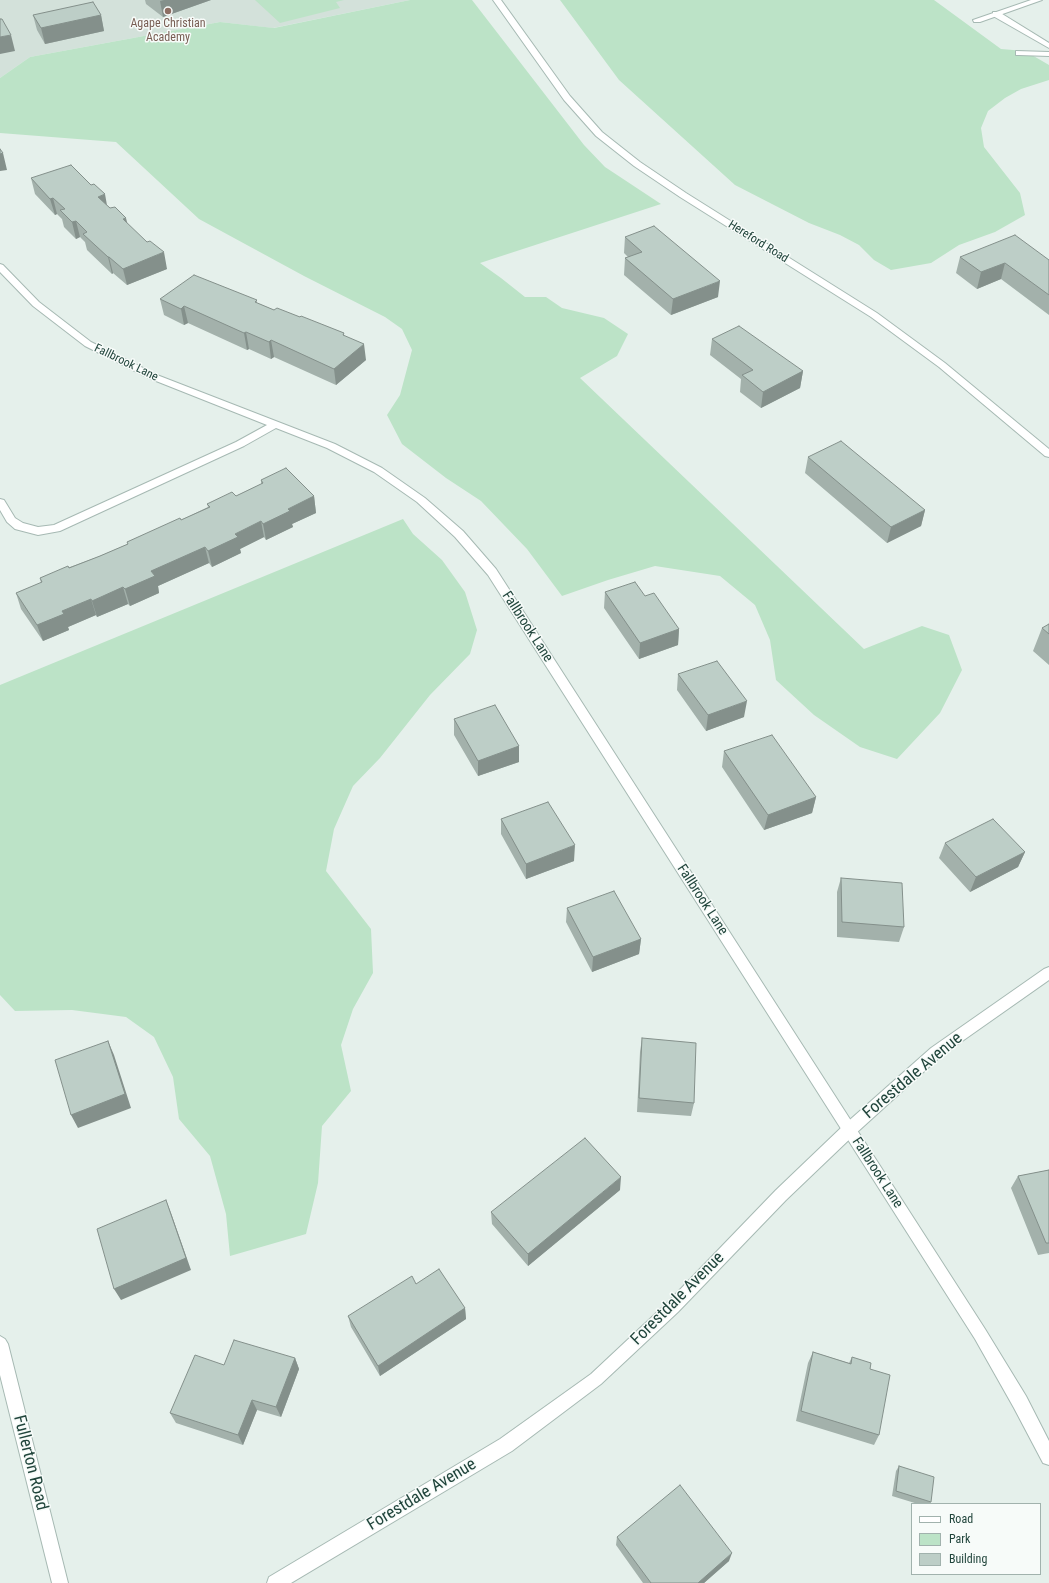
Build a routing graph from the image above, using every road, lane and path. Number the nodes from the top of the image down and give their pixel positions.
1 (497, 0) edge
2 (1038, 0) edge
3 (996, 14) junction
4 (977, 20) dead end
5 (1049, 46) edge
6 (1020, 53) dead end
7 (1049, 54) edge
8 (0, 267) edge
9 (274, 424) junction
10 (1049, 454) edge
11 (0, 502) edge
12 (1049, 973) edge
13 (849, 1130) junction
14 (0, 1344) edge
15 (1049, 1457) edge
16 (60, 1583) edge
17 (275, 1583) edge

1 - 10 street, Hereford Road
2 - 3 street
3 - 4 street
3 - 5 street
6 - 7 street
8 - 9 street, Fallbrook Lane
9 - 11 street
9 - 13 street, Fallbrook Lane
12 - 13 street, Forestdale Avenue
13 - 15 street, Fallbrook Lane
13 - 17 street, Forestdale Avenue
14 - 16 street, Fullerton Road

